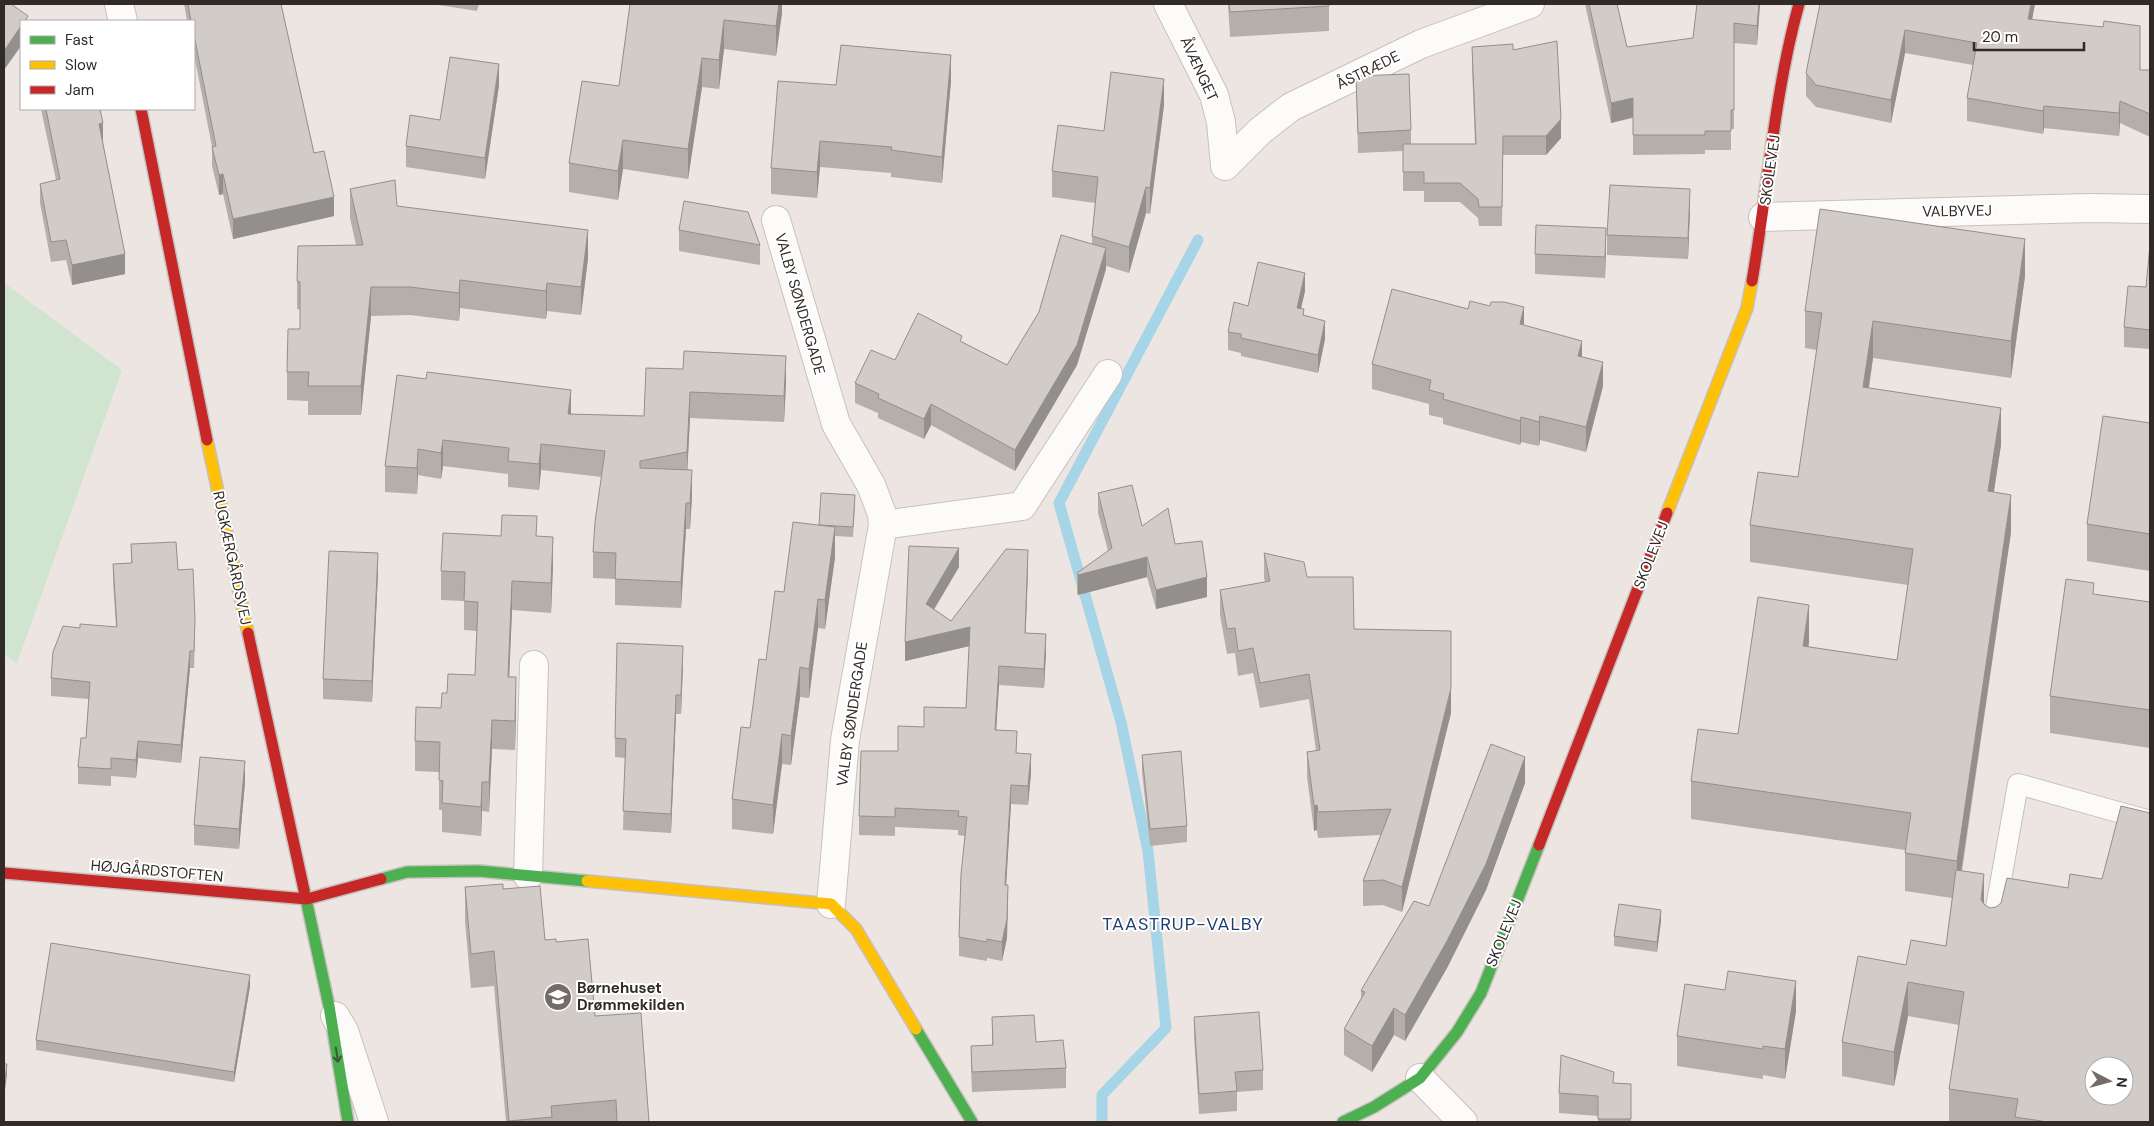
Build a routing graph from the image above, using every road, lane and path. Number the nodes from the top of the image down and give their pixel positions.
1 (119, 4) edge
2 (1168, 4) edge
3 (1530, 4) edge
4 (1800, 4) edge
5 (123, 20) edge
6 (141, 110) edge
7 (1225, 166) joint
8 (2150, 209) edge
9 (1763, 217) junction
10 (776, 220) dead end
11 (1108, 374) dead end
12 (883, 525) junction
13 (534, 665) dead end
14 (2150, 822) edge
15 (4, 873) edge
16 (528, 876) junction
17 (307, 899) junction
18 (831, 904) junction
19 (1992, 930) edge
20 (329, 1006) junction
21 (1420, 1078) junction
22 (348, 1122) edge
23 (374, 1122) edge
24 (972, 1122) edge
25 (1343, 1122) edge
26 (1462, 1122) edge

1 - 5 street
2 - 7 street, ÅVÆNGET
3 - 7 street, ÅSTRÆDE
4 - 9 street, SKOLEVEJ
6 - 17 street, RUGKÆRGÅRDSVEJ
8 - 9 street, VALBYVEJ
9 - 21 street, SKOLEVEJ
10 - 12 street, VALBY SØNDERGADE
11 - 12 street
12 - 18 street, VALBY SØNDERGADE
13 - 16 street
14 - 19 lane
15 - 17 street, HØJGÅRDSTOFTEN
16 - 17 street
16 - 18 street
17 - 20 street, RUGKÆRGÅRDSVEJ
18 - 24 street
20 -> 22 street, RUGKÆRGÅRDSVEJ
20 - 23 street, RUGKÆRGÅRDSVEJ
21 - 25 street, SKOLEVEJ
21 - 26 street

